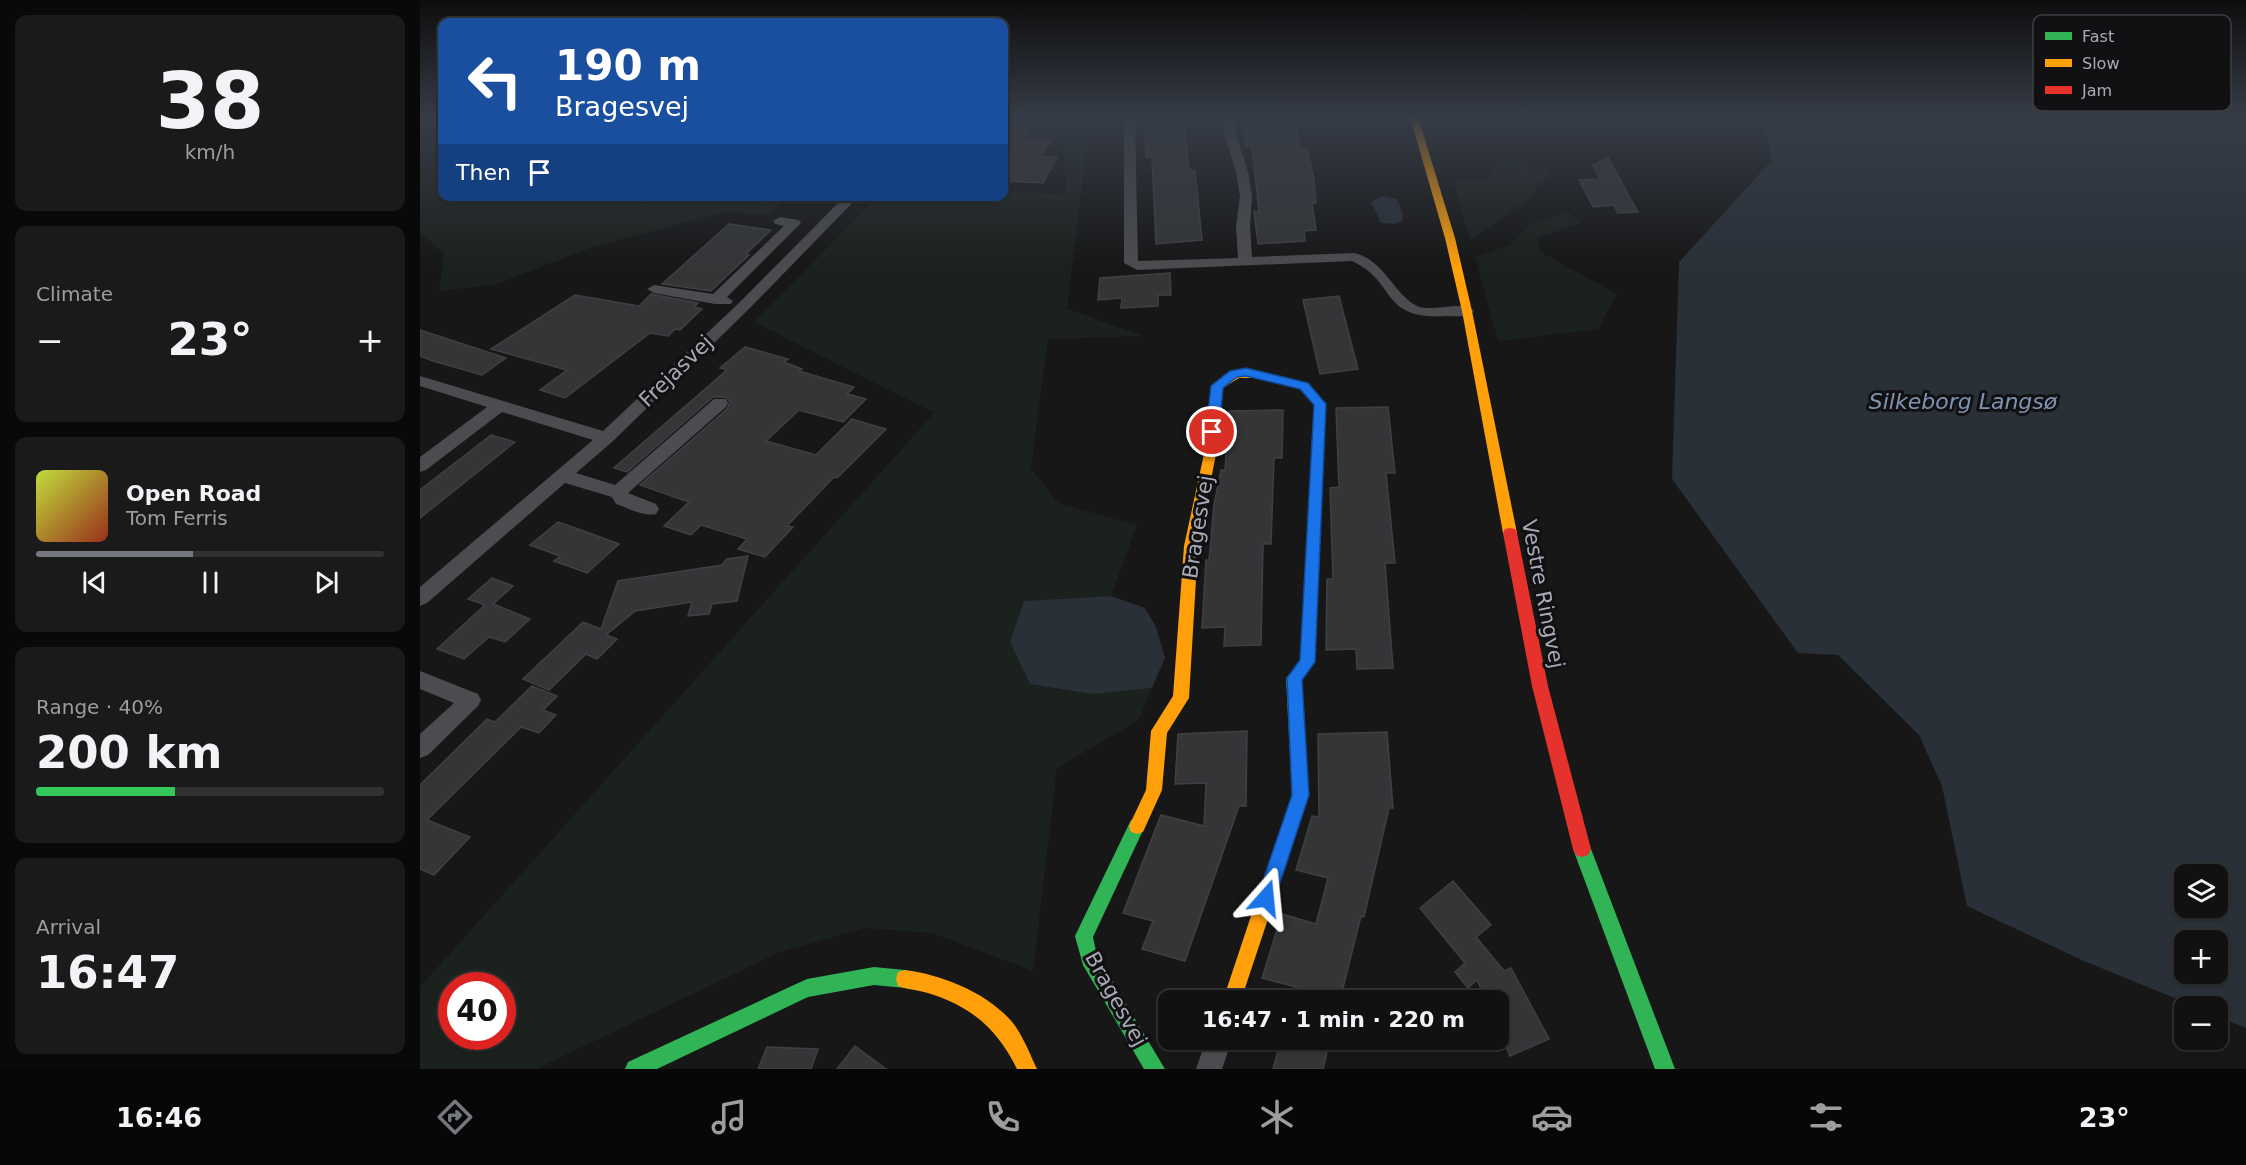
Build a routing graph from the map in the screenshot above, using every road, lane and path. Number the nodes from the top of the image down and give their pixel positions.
1 (1130, 167) edge
2 (1240, 167) edge
3 (1429, 167) edge
4 (848, 201) edge
5 (780, 221) dead end
6 (1245, 261) junction
7 (654, 289) dead end
8 (715, 300) junction
9 (746, 304) junction
10 (1467, 311) junction
11 (420, 381) edge
12 (720, 403) dead end
13 (498, 406) junction
14 (606, 438) junction
15 (420, 466) edge
16 (561, 475) junction
17 (618, 492) junction
18 (650, 509) dead end
19 (420, 598) edge
20 (420, 680) edge
21 (420, 748) edge
22 (1235, 990) edge
23 (1216, 1050) edge
24 (635, 1069) edge
25 (1027, 1069) edge
26 (1155, 1069) edge
27 (1209, 1069) edge
28 (1665, 1069) edge

1 - 6 street
2 - 6 street
3 - 10 street, Vestre Ringvej
4 - 9 street, Frejasvej
5 - 8 street
6 - 10 street
7 - 8 street
8 - 9 street
9 - 14 street, Frejasvej
10 - 28 street, Vestre Ringvej
11 - 13 street
12 - 17 street
13 - 14 street
13 - 15 street
14 - 16 street, Frejasvej
16 - 17 street
16 - 19 street, Frejasvej
17 - 18 street
20 - 21 street
22 - 26 street, Bragesvej
23 - 27 street
24 - 25 street

